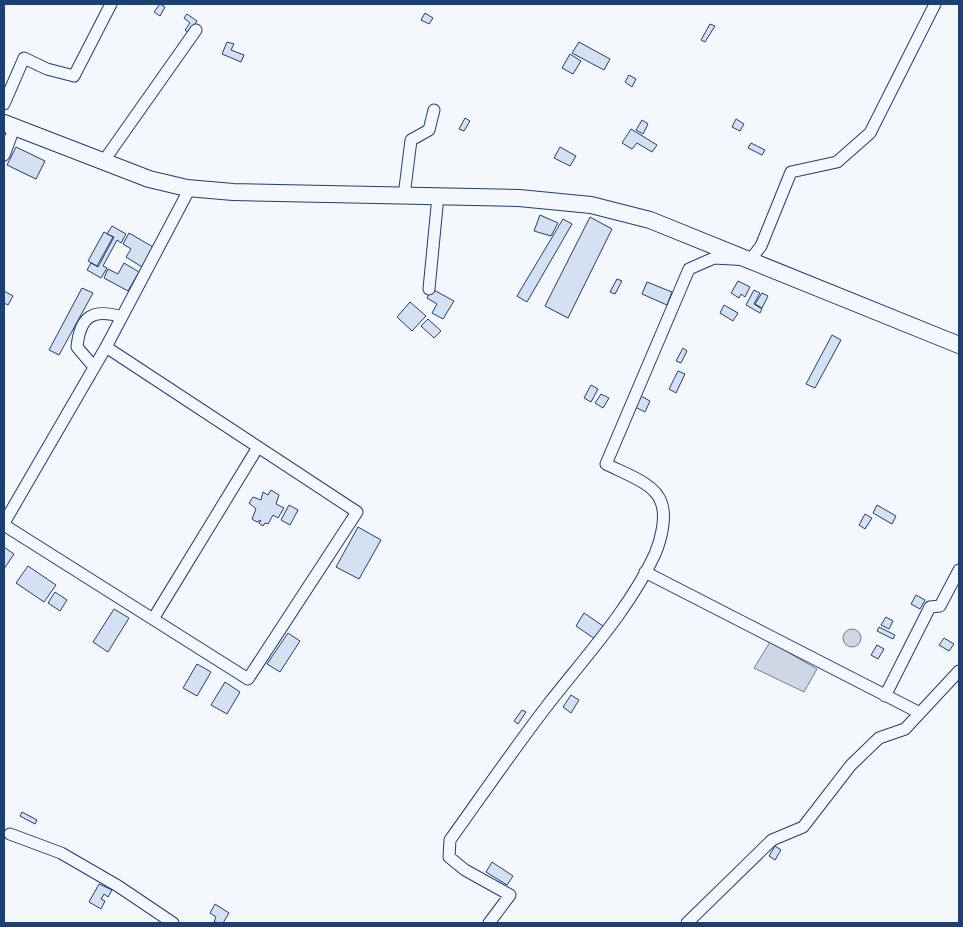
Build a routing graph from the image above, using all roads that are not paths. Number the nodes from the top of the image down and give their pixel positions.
1 (111, 4) edge
2 (936, 4) edge
3 (196, 30) dead end
4 (4, 104) edge
5 (434, 110) dead end
6 (9, 125) edge
7 (4, 155) edge
8 (103, 162) junction
9 (190, 188) junction
10 (404, 196) junction
11 (438, 196) junction
12 (750, 260) junction
13 (430, 289) dead end
14 (122, 317) junction
15 (959, 345) edge
16 (106, 347) junction
17 (94, 367) junction
18 (258, 446) junction
19 (4, 524) edge
20 (959, 570) edge
21 (645, 572) junction
22 (153, 619) junction
23 (959, 671) edge
24 (885, 696) junction
25 (920, 714) junction
26 (10, 834) dead end
27 (173, 923) edge
28 (489, 923) edge
29 (687, 923) edge

1 - 4 street
2 - 12 street
3 - 8 street
5 - 10 street
6 - 7 street
6 - 8 highway
8 - 9 highway
9 - 10 highway
9 - 14 street
10 - 11 highway
11 - 12 highway
11 - 13 street
12 - 15 highway
12 - 21 street
14 - 16 street
14 - 17 street
16 - 17 street
16 - 18 street
17 - 19 street
18 - 22 street
18 - 22 street
19 - 22 street
20 - 24 street
21 - 24 street
21 - 28 street
23 - 25 street
24 - 25 street
25 - 29 street
26 - 27 street

